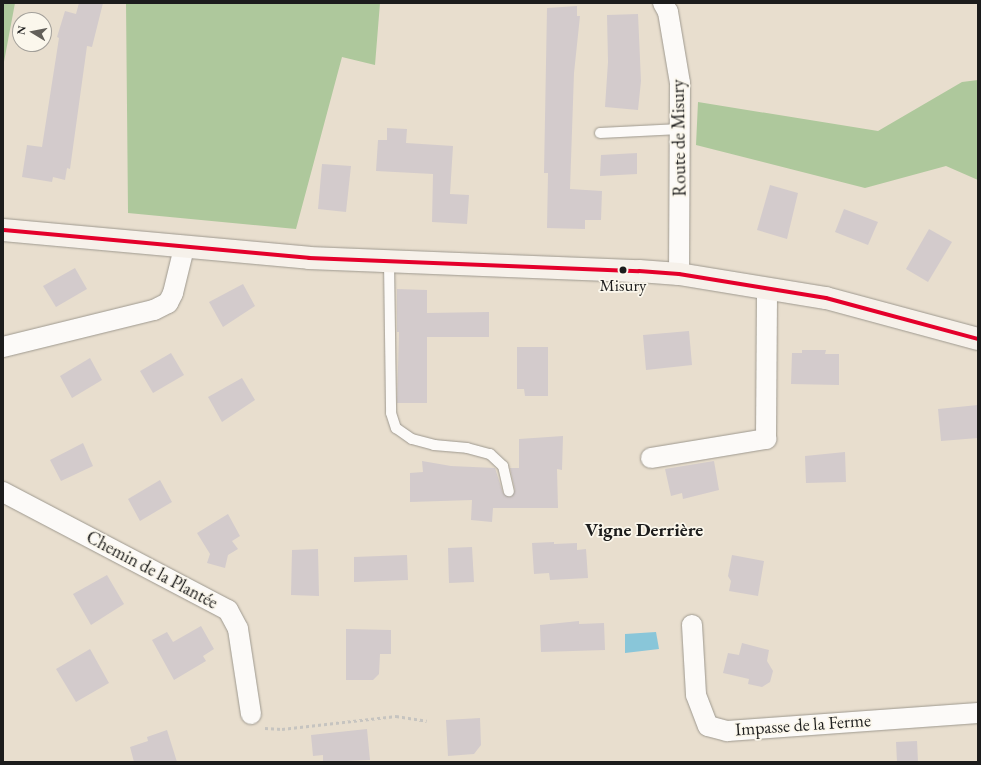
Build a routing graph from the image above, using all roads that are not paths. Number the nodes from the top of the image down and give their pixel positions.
1 (663, 3) edge
2 (680, 129) junction
3 (600, 133) dead end
4 (3, 230) edge
5 (184, 248) junction
6 (390, 262) junction
7 (679, 274) junction
8 (766, 288) junction
9 (978, 339) edge
10 (3, 347) edge
11 (651, 458) dead end
12 (509, 491) dead end
13 (3, 492) edge
14 (692, 625) dead end
15 (978, 713) edge
16 (250, 714) road end

1 - 2 street, Route de Misury
2 - 3 lane
2 - 7 street, Route de Misury
4 - 5 street
5 - 6 street
5 - 10 street
6 - 7 street
6 - 12 lane
7 - 8 street
8 - 9 street
8 - 11 street
13 - 16 street, Chemin de la Plantée
14 - 15 street, Impasse de la Ferme

